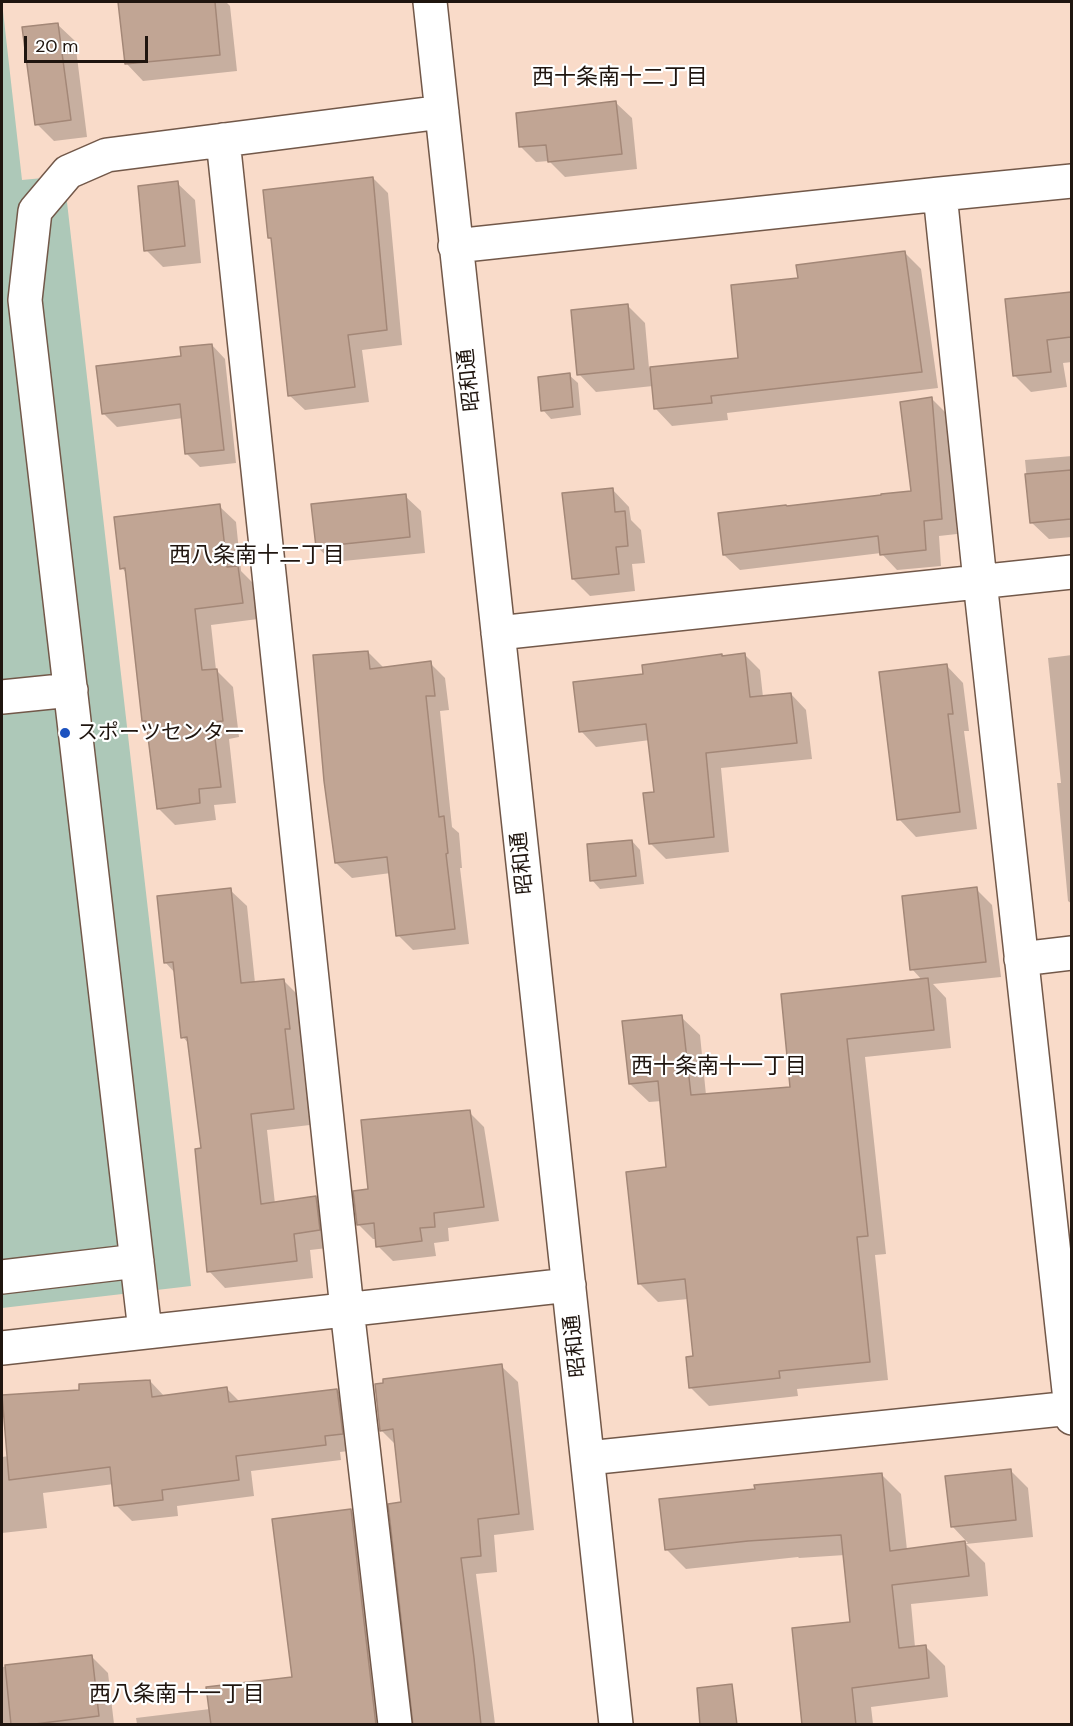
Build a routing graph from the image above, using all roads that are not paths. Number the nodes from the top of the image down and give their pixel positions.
1 (430, 2) edge
2 (442, 112) junction
3 (223, 140) junction
4 (1071, 181) edge
5 (940, 194) junction
6 (455, 246) junction
7 (13, 302) edge
8 (1071, 572) edge
9 (980, 582) junction
10 (498, 633) junction
11 (71, 690) junction
12 (2, 697) edge
13 (1071, 953) edge
14 (1020, 959) junction
15 (137, 1261) junction
16 (2, 1278) edge
17 (569, 1285) junction
18 (347, 1309) junction
19 (145, 1331) junction
20 (2, 1348) edge
21 (1071, 1411) edge
22 (588, 1458) junction
23 (395, 1725) edge
24 (616, 1725) edge

1 - 2 street, 昭和通
2 - 3 street
2 - 6 street, 昭和通
3 - 7 street
3 - 18 street
4 - 5 street
5 - 6 street
5 - 9 street
6 - 10 street, 昭和通
7 - 11 street
8 - 9 street
9 - 10 street
9 - 14 street
10 - 17 street, 昭和通
11 - 12 street
11 - 15 street
13 - 14 street
14 - 21 street
15 - 16 street
15 - 19 street
17 - 18 street
17 - 22 street, 昭和通
18 - 19 street
18 - 23 street
19 - 20 street
21 - 22 street
22 - 24 street, 昭和通

